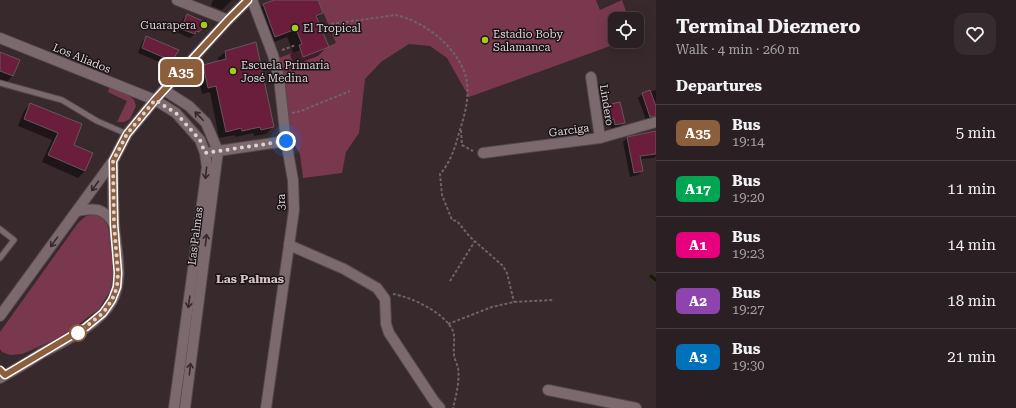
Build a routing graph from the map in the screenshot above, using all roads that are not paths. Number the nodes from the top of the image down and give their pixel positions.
1 (177, 0) edge
2 (248, 0) edge
3 (252, 0) edge
4 (228, 20) junction
5 (0, 38) edge
6 (591, 77) dead end
7 (0, 83) edge
8 (164, 90) junction
9 (155, 100) junction
10 (656, 122) edge
11 (127, 134) junction
12 (600, 138) junction
13 (286, 141) junction
14 (218, 151) junction
15 (205, 153) junction
16 (483, 154) road end
17 (113, 161) junction
18 (77, 211) junction
19 (114, 224) junction
20 (0, 229) edge
21 (289, 245) junction
22 (0, 258) edge
23 (0, 316) edge
24 (2, 374) edge
25 (548, 390) dead end
26 (436, 406) edge
27 (174, 408) edge
28 (185, 408) edge
29 (266, 408) edge
30 (636, 408) edge

1 - 4 street
2 - 4 street
3 - 13 street, 3ra
4 - 8 street
5 - 9 street, Los Aliados
6 - 12 street, Lindero
7 - 11 lane
8 - 9 street
14 -> 8 street
9 - 11 street
9 - 15 street, Las Palmas
10 - 12 street, Garciga
11 - 17 street
12 - 16 street, Garciga
13 - 14 street
13 - 21 street, 3ra
14 - 15 street
28 -> 14 street, Las Palmas
15 -> 27 street, Las Palmas
17 -> 18 street
17 - 19 street
18 - 19 street
18 -> 23 street
19 - 24 street
20 - 22 lane
21 - 26 street
21 - 29 street, 3ra
25 - 30 street

